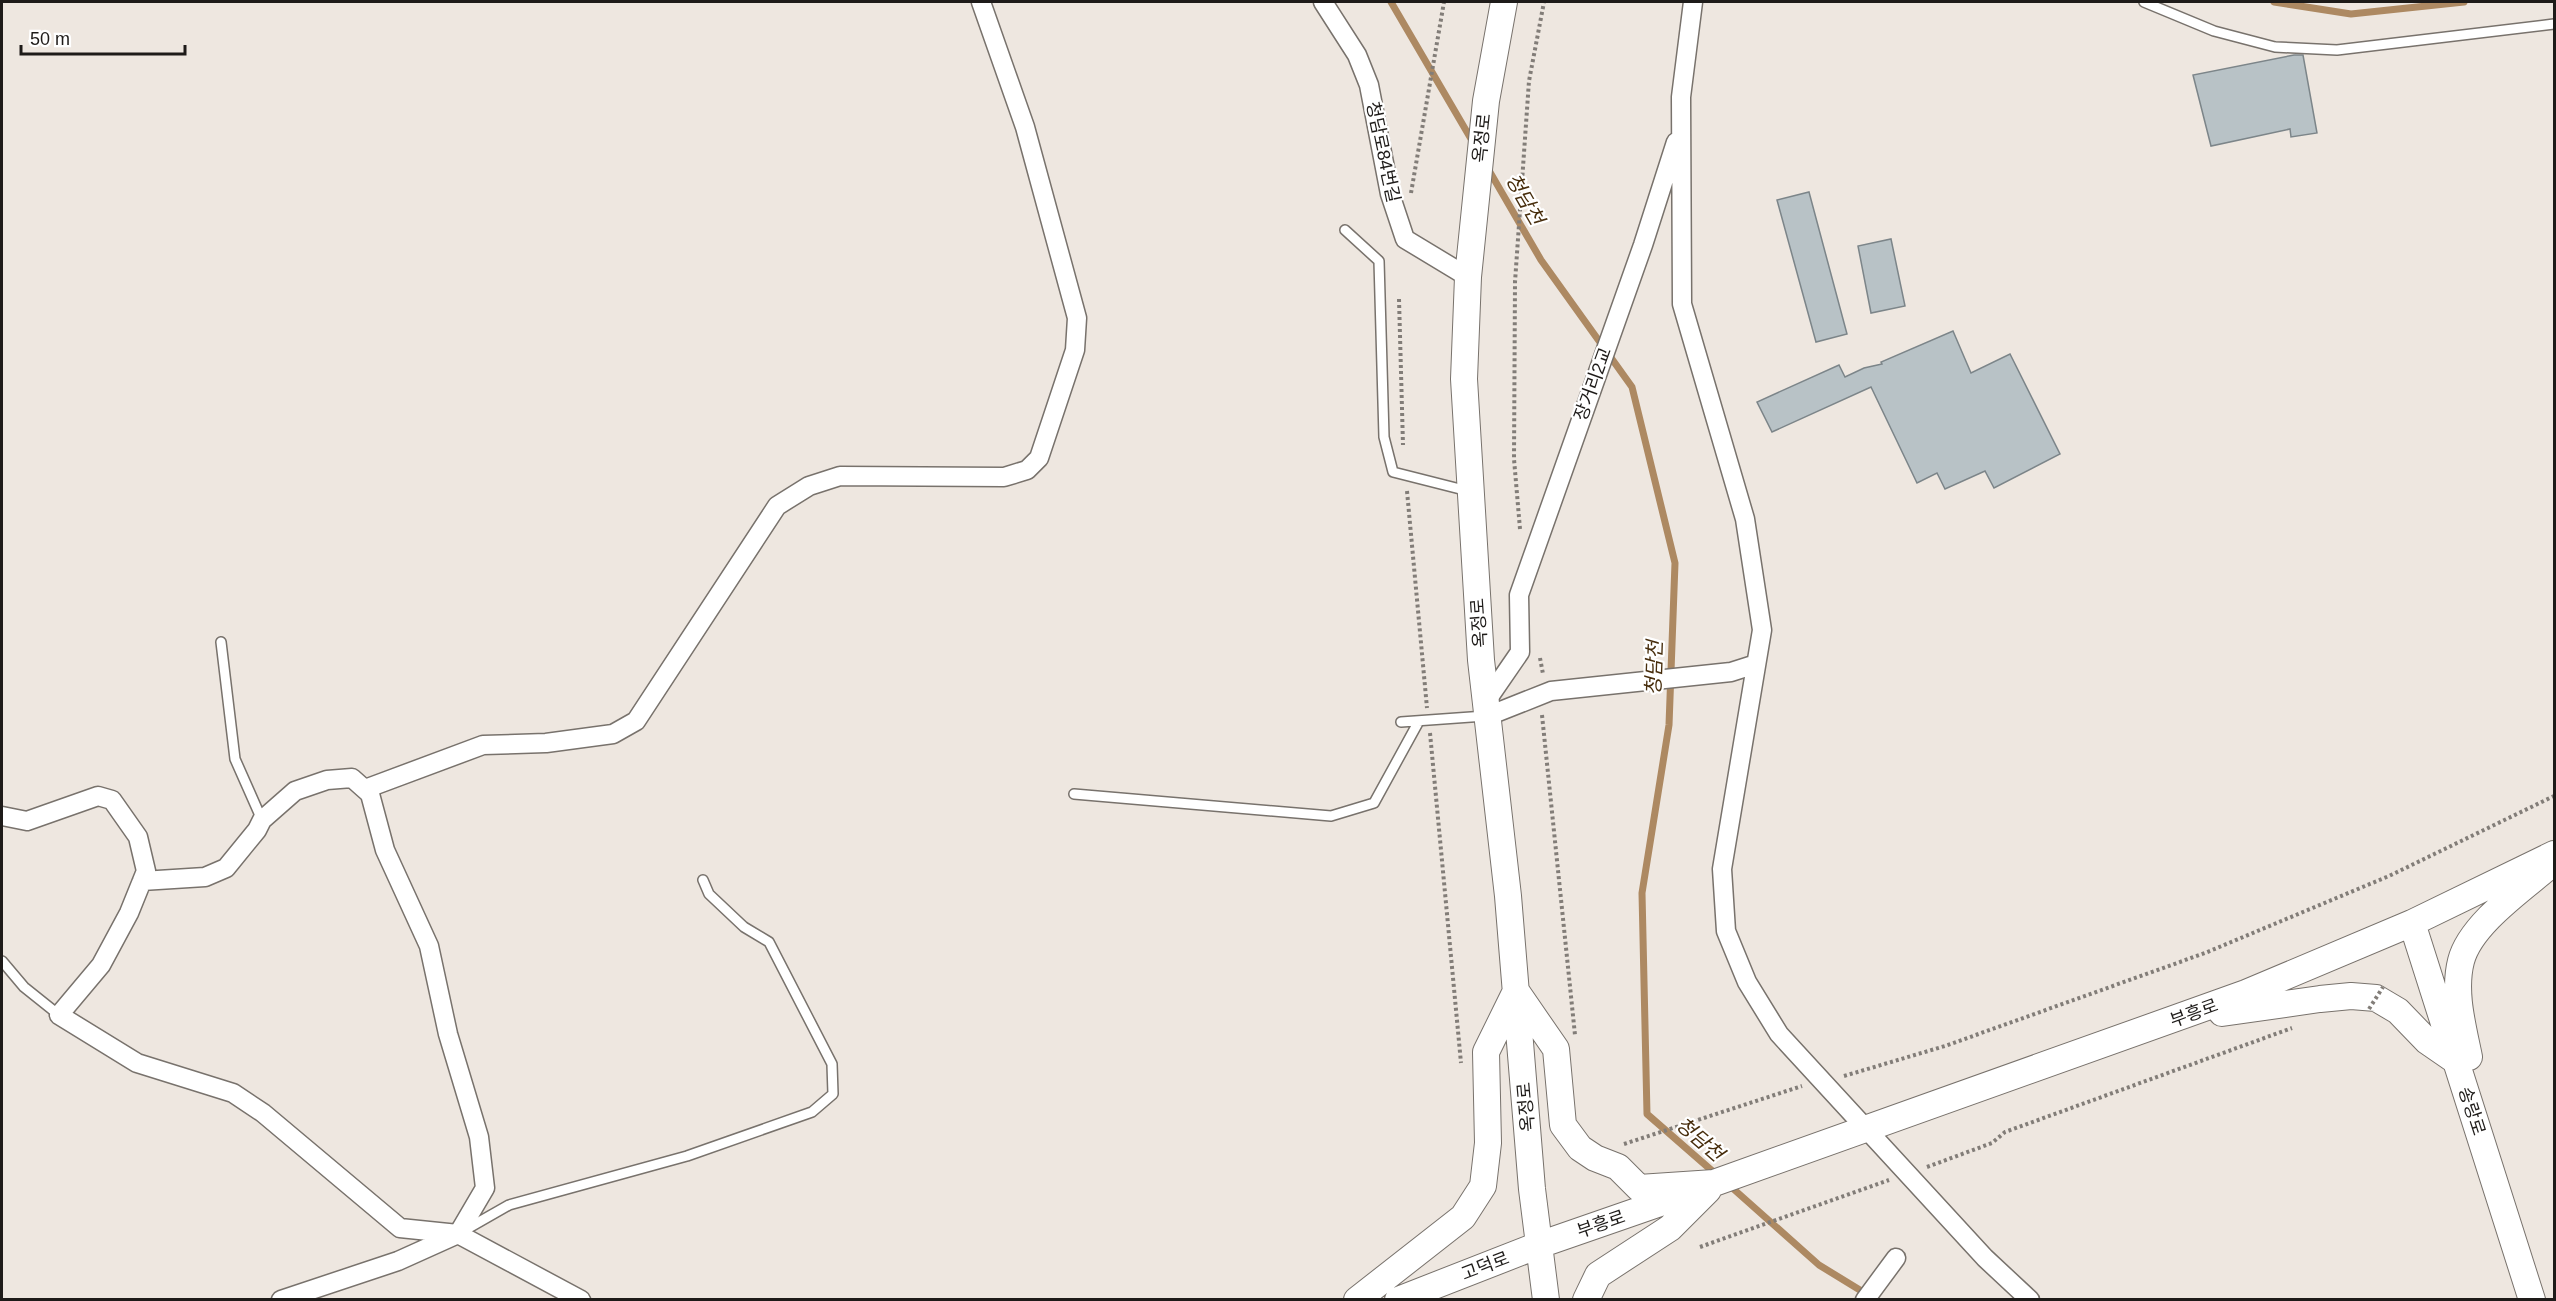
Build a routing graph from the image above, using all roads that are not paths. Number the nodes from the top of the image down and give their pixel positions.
1 (981, 2) edge
2 (1323, 2) edge
3 (1504, 2) edge
4 (1693, 2) edge
5 (2144, 2) edge
6 (2554, 24) edge
7 (1681, 128) junction
8 (1345, 230) dead end
9 (1468, 277) junction
10 (1470, 492) junction
11 (221, 642) dead end
12 (1756, 664) junction
13 (1487, 708) junction
14 (1424, 721) junction
15 (1401, 722) dead end
16 (364, 789) junction
17 (1074, 794) dead end
18 (2, 816) edge
19 (261, 820) junction
20 (2554, 854) edge
21 (2554, 861) edge
22 (704, 880) dead end
23 (142, 881) junction
24 (2412, 923) junction
25 (2, 961) edge
26 (1516, 991) junction
27 (60, 1015) junction
28 (2177, 1020) junction
29 (2456, 1061) junction
30 (1867, 1127) junction
31 (2486, 1155) junction
32 (1714, 1183) junction
33 (458, 1234) junction
34 (1539, 1245) junction
35 (1896, 1258) dead end
36 (281, 1299) edge
37 (581, 1299) edge
38 (1357, 1299) edge
39 (1398, 1299) edge
40 (1546, 1299) edge
41 (1586, 1299) edge
42 (1865, 1299) edge
43 (2030, 1299) edge
44 (2532, 1299) edge

1 - 16 street
2 - 9 street, 청담로84번길
3 - 9 main road, 옥정로
4 - 7 street
5 - 6 lane
7 - 12 street
7 - 13 street, 장거리2교
8 - 10 lane
9 - 10 main road, 옥정로
10 - 13 main road, 옥정로
11 - 19 lane
12 - 13 street
12 - 30 street
13 - 14 lane
13 - 26 main road, 옥정로
14 - 15 lane
14 - 17 lane
16 - 19 street
16 - 33 street
18 - 23 street
19 - 23 street
20 - 24 main road, 부흥로
21 - 31 main road
22 - 33 lane
23 - 27 street
24 - 28 main road, 부흥로
24 - 29 main road, 송랑로
25 - 27 lane
26 - 32 main road
26 - 34 main road, 옥정로
26 - 38 main road
27 - 33 street
28 - 29 main road
28 - 30 main road, 부흥로
29 - 31 main road, 송랑로
30 - 32 main road, 부흥로
30 - 43 street
31 - 44 main road, 송랑로
32 - 34 main road, 부흥로
32 - 41 main road
33 - 36 street
33 - 37 street
34 - 39 main road, 고덕로
34 - 40 main road
35 - 42 street

